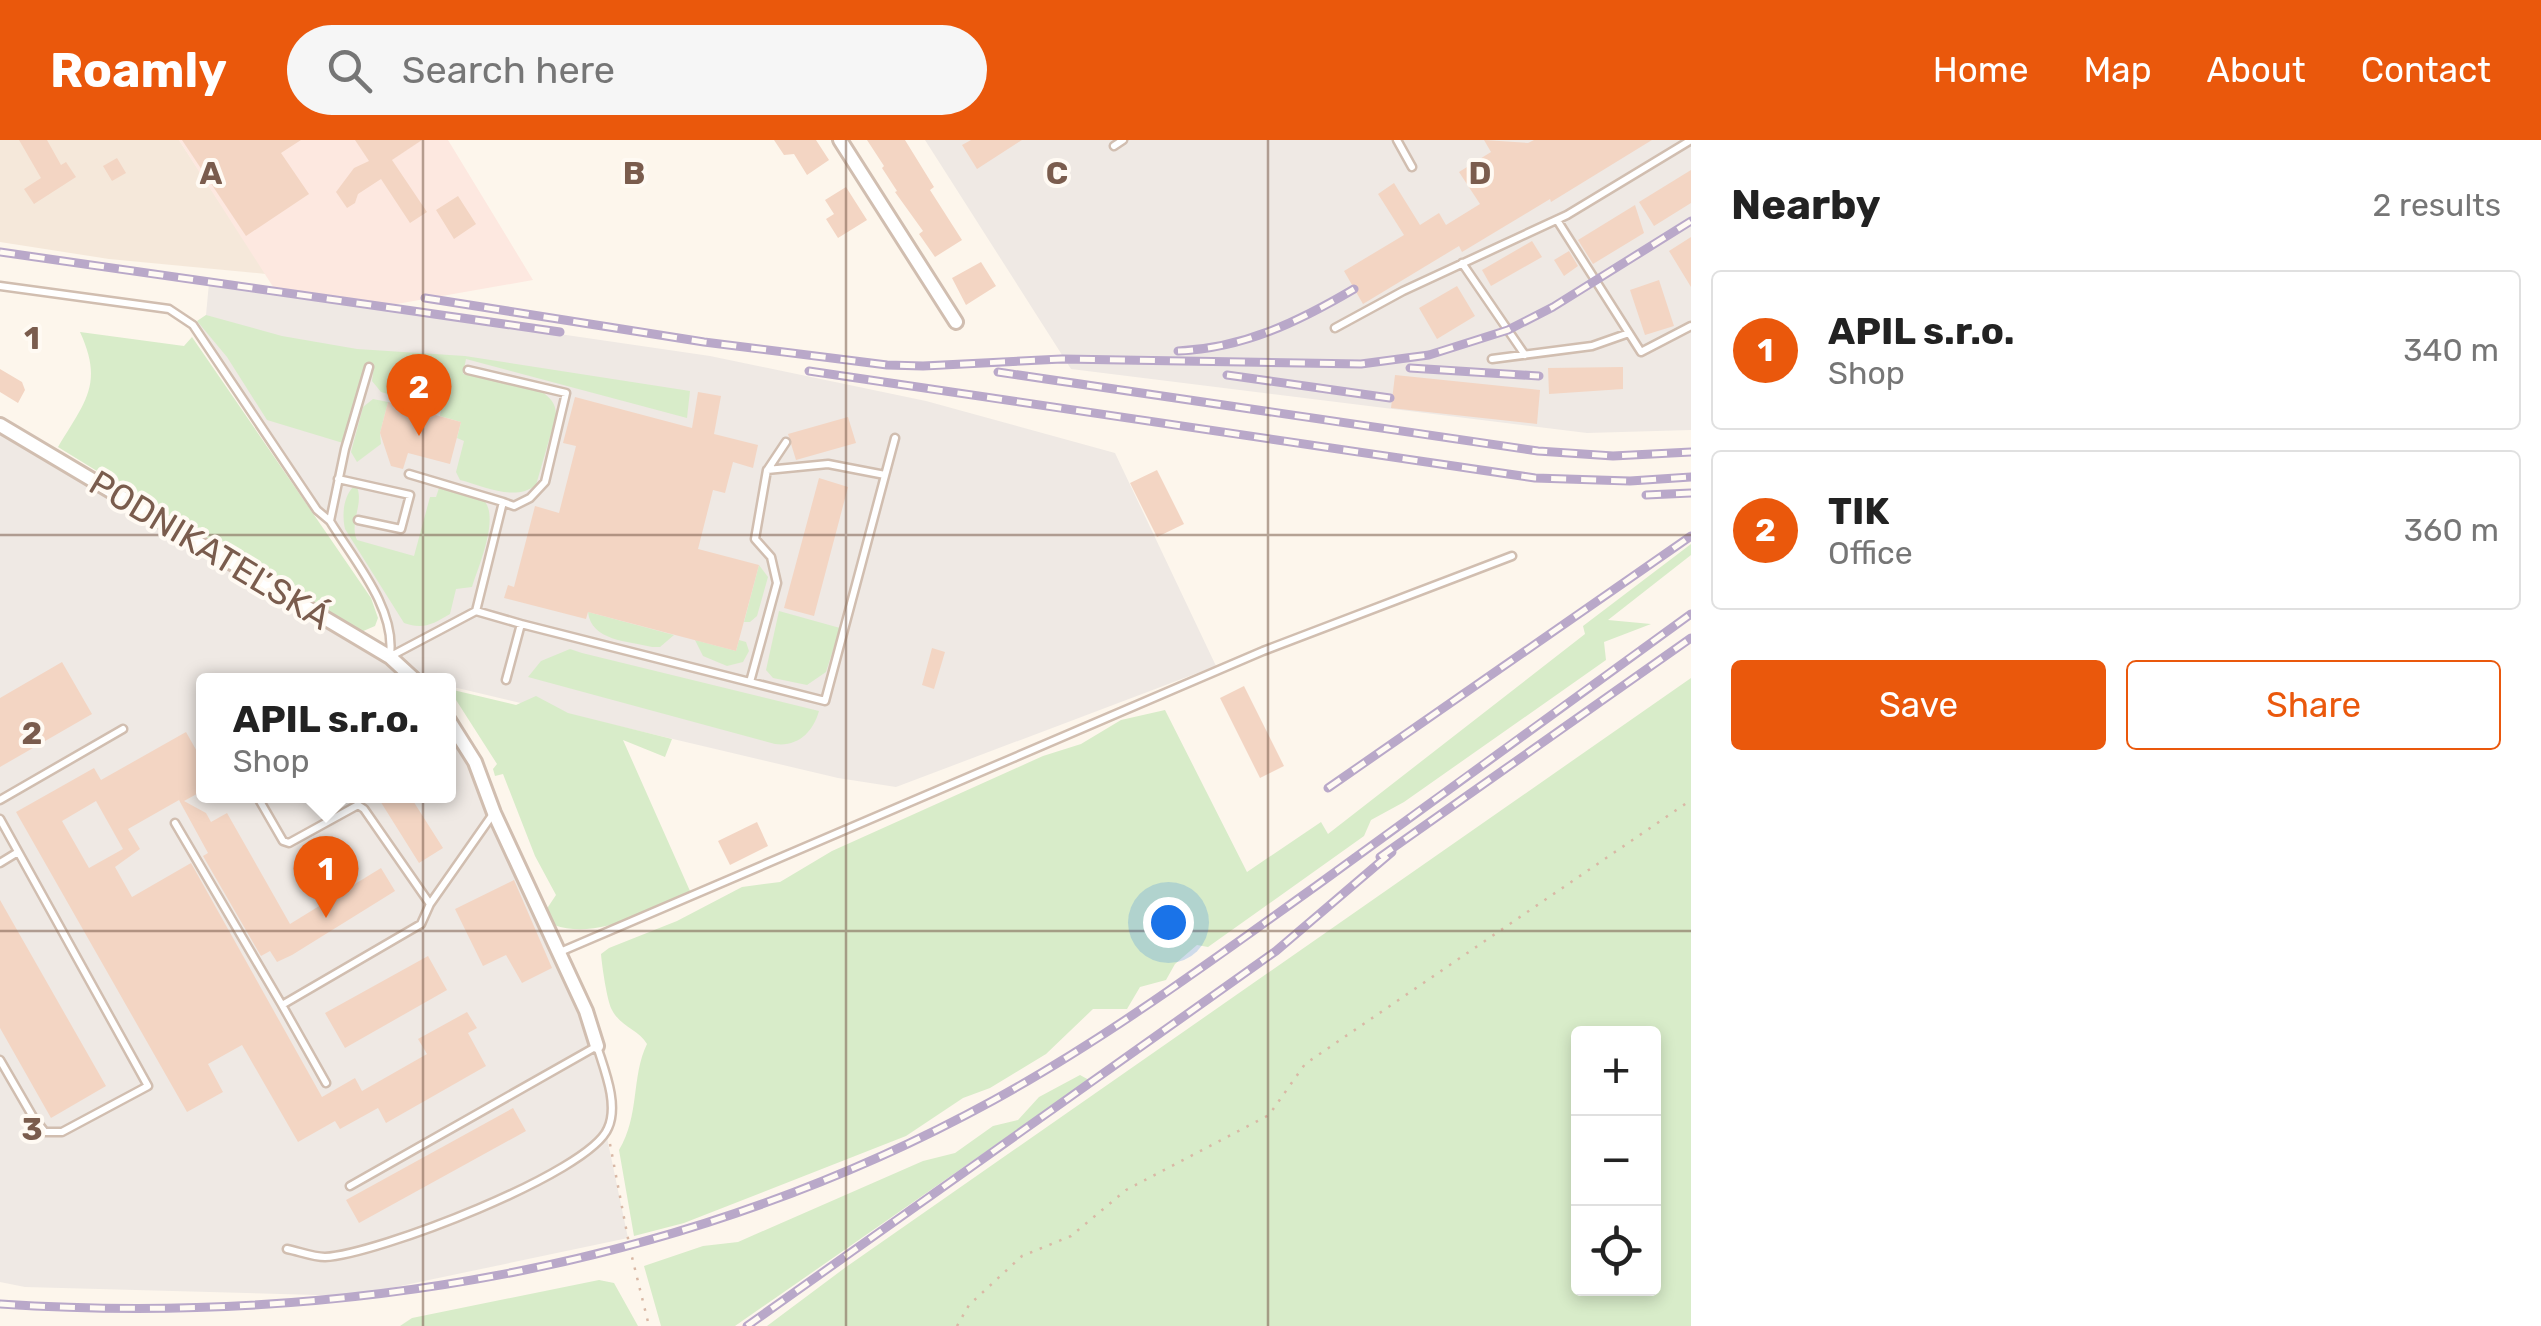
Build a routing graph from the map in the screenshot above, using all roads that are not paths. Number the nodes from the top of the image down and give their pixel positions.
1 (840, 140) edge
2 (1123, 140) edge
3 (1397, 140) edge
4 (1691, 140) edge
5 (1114, 146) dead end
6 (1412, 168) dead end
7 (1557, 220) junction
8 (1462, 263) junction
9 (0, 286) edge
10 (956, 322) dead end
11 (1691, 326) edge
12 (1335, 328) dead end
13 (1628, 333) junction
14 (1525, 355) junction
15 (1492, 360) dead end
16 (369, 367) dead end
17 (468, 370) dead end
18 (0, 425) edge
19 (895, 438) dead end
20 (786, 442) dead end
21 (767, 470) junction
22 (409, 474) dead end
23 (885, 475) junction
24 (338, 479) junction
25 (503, 502) junction
26 (358, 520) dead end
27 (330, 521) junction
28 (1512, 556) dead end
29 (476, 611) junction
30 (522, 624) junction
31 (390, 657) junction
32 (407, 673) edge
33 (506, 680) dead end
34 (750, 682) junction
35 (123, 729) dead end
36 (456, 732) edge
37 (0, 800) edge
38 (261, 803) edge
39 (494, 812) junction
40 (0, 819) edge
41 (175, 823) dead end
42 (18, 852) junction
43 (0, 863) edge
44 (430, 904) junction
45 (559, 953) junction
46 (282, 1005) junction
47 (597, 1046) junction
48 (0, 1060) edge
49 (326, 1083) dead end
50 (350, 1186) dead end
51 (287, 1248) dead end

1 - 10 street
2 - 5 lane
3 - 6 lane
4 - 7 lane
7 - 8 lane
7 - 13 lane
8 - 12 lane
8 - 14 lane
9 - 27 lane
11 - 13 lane
13 - 14 lane
14 - 15 lane
16 - 24 lane
17 - 25 lane
18 - 31 street, PODNIKATEĽSKÁ
19 - 23 lane
20 - 21 lane
21 - 23 lane
21 - 34 lane
22 - 25 lane
23 - 34 lane
24 - 26 lane
24 - 27 lane
25 - 29 lane
27 - 31 lane
28 - 45 lane
29 - 30 lane
29 - 31 lane
30 - 33 lane
30 - 34 lane
31 - 32 street, PODNIKATEĽSKÁ
35 - 37 lane
36 - 39 street
38 - 44 lane
39 - 44 lane
39 - 45 street
40 - 42 lane
41 - 46 lane
42 - 43 lane
42 - 48 lane
44 - 46 lane
45 - 47 street
46 - 49 lane
47 - 50 lane
47 - 51 lane

